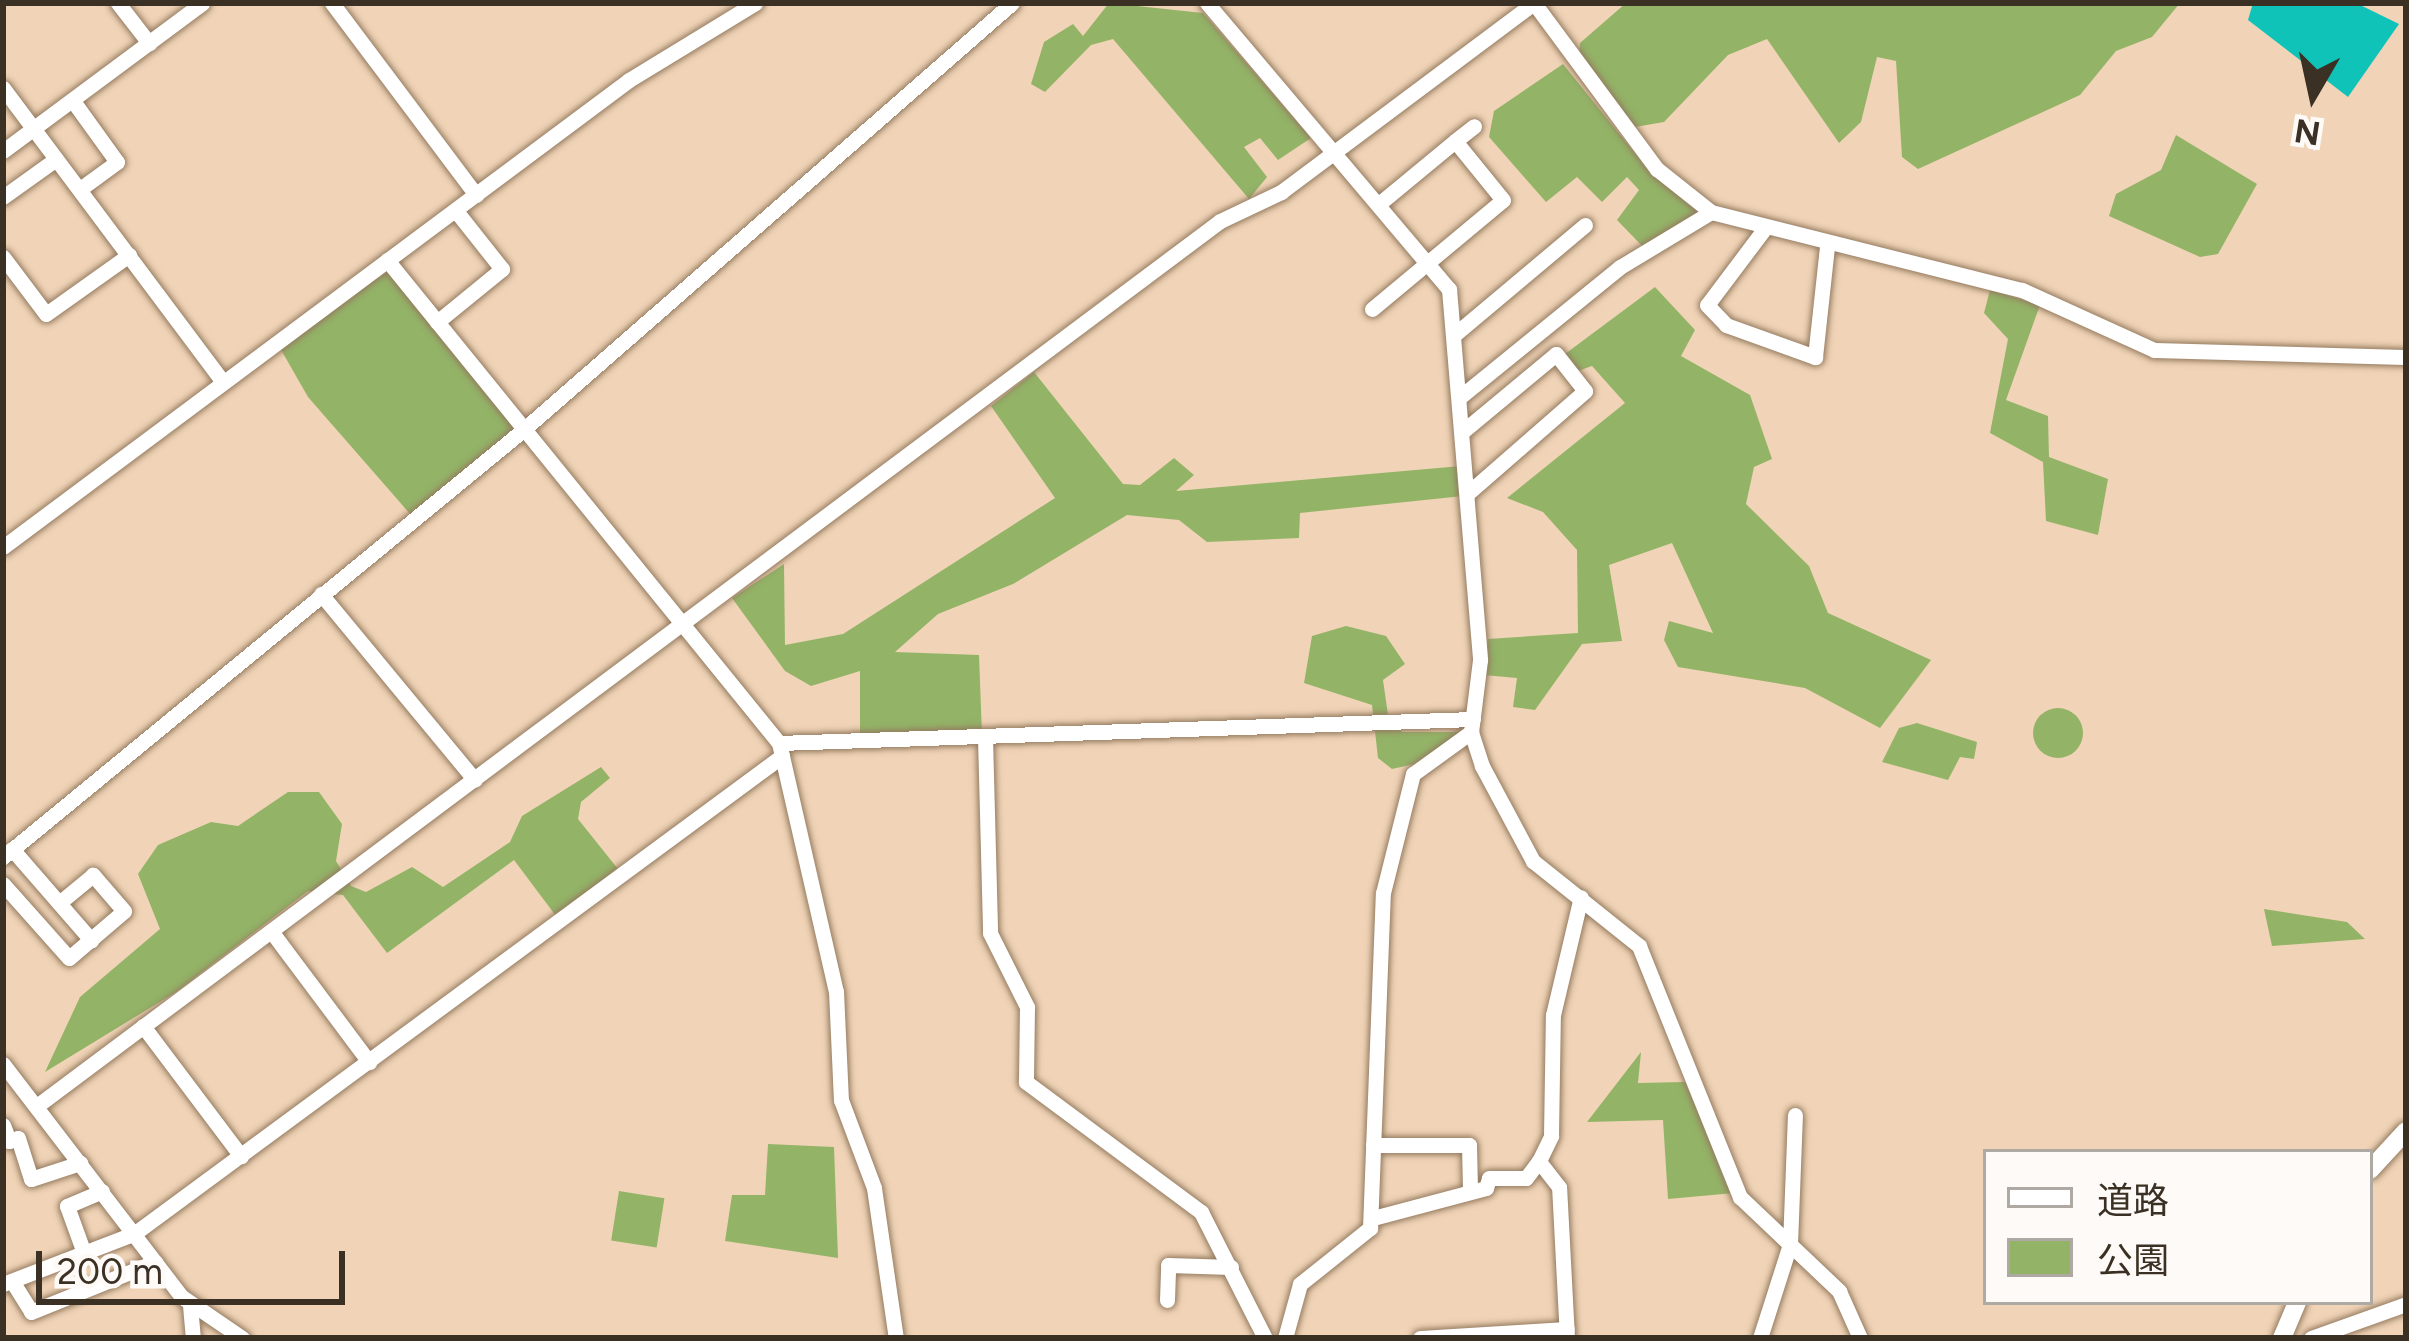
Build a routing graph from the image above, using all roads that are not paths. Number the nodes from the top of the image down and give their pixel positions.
1 (118, 3) edge
2 (202, 3) edge
3 (332, 3) edge
4 (754, 3) edge
5 (1012, 3) edge
6 (1207, 3) edge
7 (1534, 3) edge
8 (729, 9) edge
9 (149, 44) junction
10 (3, 88) edge
11 (73, 101) junction
12 (1474, 126) dead end
13 (34, 130) junction
14 (1455, 141) junction
15 (1333, 148) junction
16 (3, 151) edge
17 (56, 158) junction
18 (80, 189) junction
19 (476, 195) junction
20 (3, 197) edge
21 (1380, 203) junction
22 (456, 211) junction
23 (1711, 212) junction
24 (1586, 225) dead end
25 (1765, 228) junction
26 (1828, 247) junction
27 (128, 255) junction
28 (3, 257) edge
29 (386, 260) junction
30 (1431, 263) junction
31 (1372, 309) dead end
32 (437, 322) junction
33 (1454, 335) junction
34 (2406, 357) edge
35 (222, 381) junction
36 (1460, 397) junction
37 (523, 430) junction
38 (1462, 432) junction
39 (1468, 494) junction
40 (3, 547) edge
41 (321, 594) junction
42 (680, 627) junction
43 (1472, 726) junction
44 (985, 737) junction
45 (780, 750) junction
46 (475, 780) junction
47 (8, 853) edge
48 (3, 884) edge
49 (1581, 897) junction
50 (58, 903) junction
51 (271, 931) junction
52 (91, 940) junction
53 (143, 1026) junction
54 (369, 1062) junction
55 (3, 1064) edge
56 (9, 1080) edge
57 (38, 1105) junction
58 (1795, 1115) dead end
59 (3, 1125) edge
60 (2406, 1131) edge
61 (1372, 1145) junction
62 (241, 1156) junction
63 (1539, 1161) junction
64 (80, 1163) junction
65 (2373, 1167) edge
66 (1470, 1190) junction
67 (102, 1191) junction
68 (1373, 1218) junction
69 (134, 1233) junction
70 (1790, 1244) junction
71 (85, 1253) junction
72 (155, 1262) junction
73 (1231, 1267) junction
74 (8, 1282) edge
75 (1167, 1300) dead end
76 (2406, 1304) edge
77 (190, 1305) junction
78 (2296, 1305) edge
79 (1567, 1333) edge
80 (193, 1338) edge
81 (242, 1338) edge
82 (896, 1338) edge
83 (1264, 1338) edge
84 (1285, 1338) edge
85 (1420, 1338) edge
86 (1760, 1338) edge
87 (1860, 1338) edge
88 (2282, 1338) edge
89 (2311, 1338) edge

1 - 9 street
2 - 9 street
3 - 19 street
4 - 8 street
5 - 37 street
6 - 15 street
7 - 15 street
7 - 23 street
8 - 19 street
9 - 11 street
10 - 13 street
11 - 13 street
11 - 18 street
12 - 14 street
13 - 16 street
13 - 17 street
14 - 21 street
14 - 30 street
15 - 21 street
15 - 42 street
17 - 18 street
17 - 20 street
18 - 27 street
19 - 22 street
21 - 30 street
22 - 29 street
22 - 32 street
23 - 25 street
23 - 36 street
24 - 33 street
25 - 26 street
25 - 26 street
26 - 34 street
27 - 28 street
27 - 35 street
29 - 32 street
29 - 35 street
30 - 31 street
30 - 33 street
32 - 37 street
33 - 36 street
35 - 40 street
36 - 38 street
37 - 41 street
37 - 42 street
38 - 39 street
38 - 39 street
39 - 43 street
41 - 46 street
41 - 47 street
42 - 45 street
42 - 46 street
43 - 44 street
43 - 49 street
43 - 61 street
44 - 45 street
44 - 73 street
45 - 54 street
45 - 82 street
46 - 51 street
47 - 50 street
48 - 52 street
49 - 63 street
49 - 70 street
50 - 52 street
50 - 52 street
51 - 53 street
51 - 54 street
53 - 57 street
53 - 62 street
54 - 62 street
55 - 56 street
56 - 57 street
57 - 64 street
58 - 70 street
59 - 64 street
60 - 65 main road
61 - 66 street
61 - 68 street
62 - 69 street
63 - 66 street
63 - 79 street
64 - 67 street
66 - 68 street
67 - 69 street
67 - 71 street
68 - 84 street
69 - 71 street
69 - 72 street
70 - 86 street
70 - 87 street
71 - 74 street
72 - 74 street
72 - 77 street
73 - 75 street
73 - 83 street
76 - 89 street
77 - 80 street
77 - 81 street
78 - 88 main road
79 - 85 street

